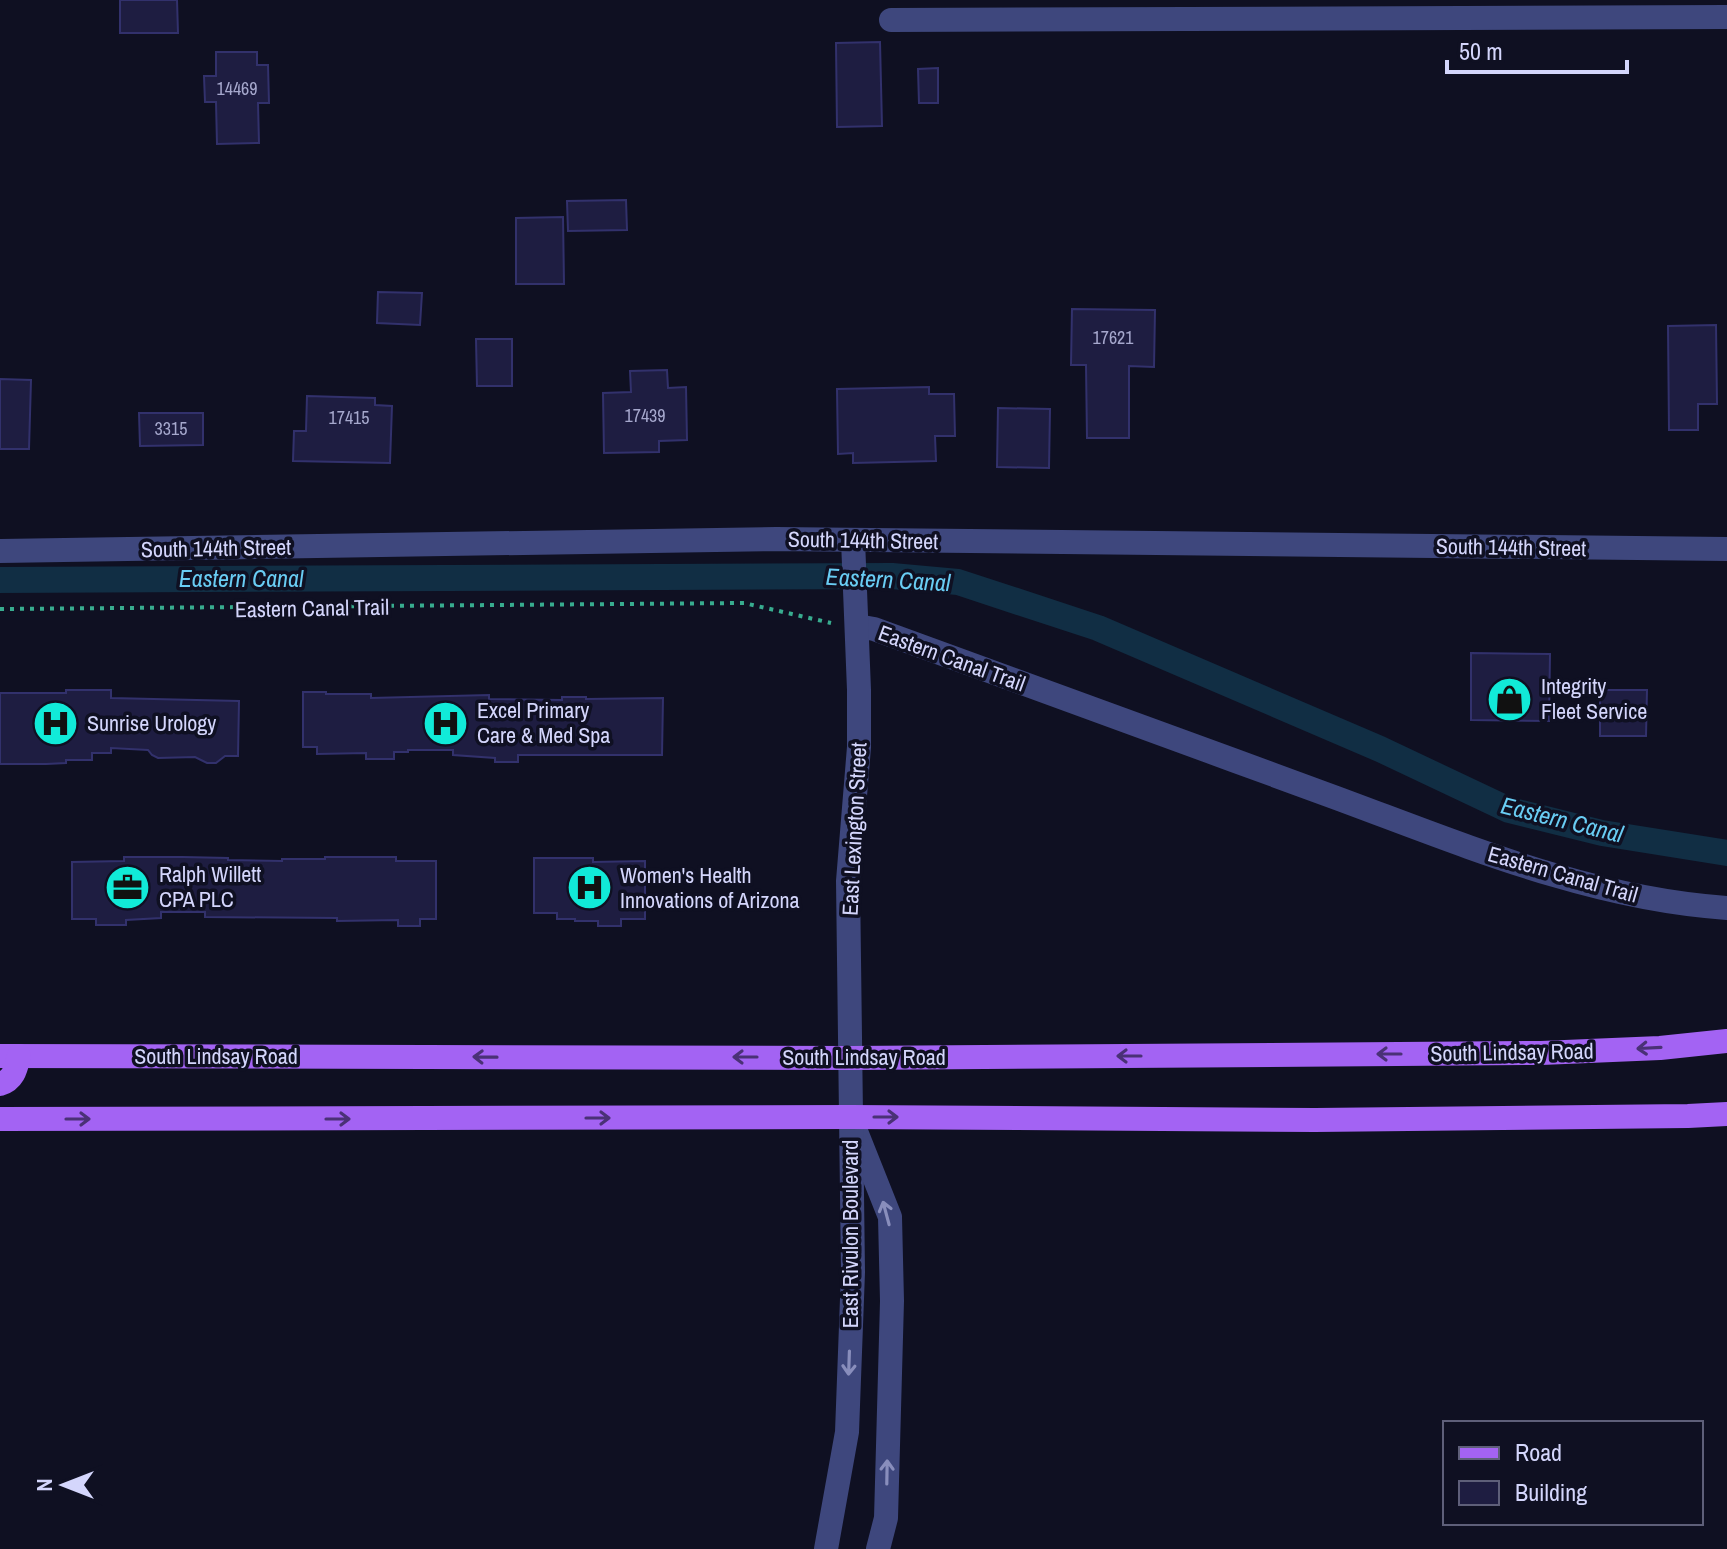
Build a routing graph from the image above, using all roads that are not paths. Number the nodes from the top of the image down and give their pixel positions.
1 (1727, 17) edge
2 (891, 20) dead end
3 (1727, 549) edge
4 (854, 550) junction
5 (0, 551) edge
6 (857, 618) junction
7 (1727, 908) edge
8 (1727, 1041) edge
9 (9, 1056) edge
10 (851, 1058) junction
11 (0, 1084) edge
12 (1727, 1114) edge
13 (850, 1117) junction
14 (0, 1119) edge
15 (826, 1549) edge
16 (878, 1549) edge

1 - 2 street
3 - 4 street, South 144th Street
4 - 5 street, South 144th Street
4 - 6 street, East Lexington Street
6 - 7 street, Eastern Canal Trail
6 - 10 street, East Lexington Street
8 -> 10 main road, South Lindsay Road
10 -> 9 main road, South Lindsay Road
9 - 11 main road
10 - 13 street, East Lexington Street
13 -> 12 main road
14 -> 13 main road
13 -> 15 street, East Rivulon Boulevard
16 -> 13 street, East Rivulon Boulevard

